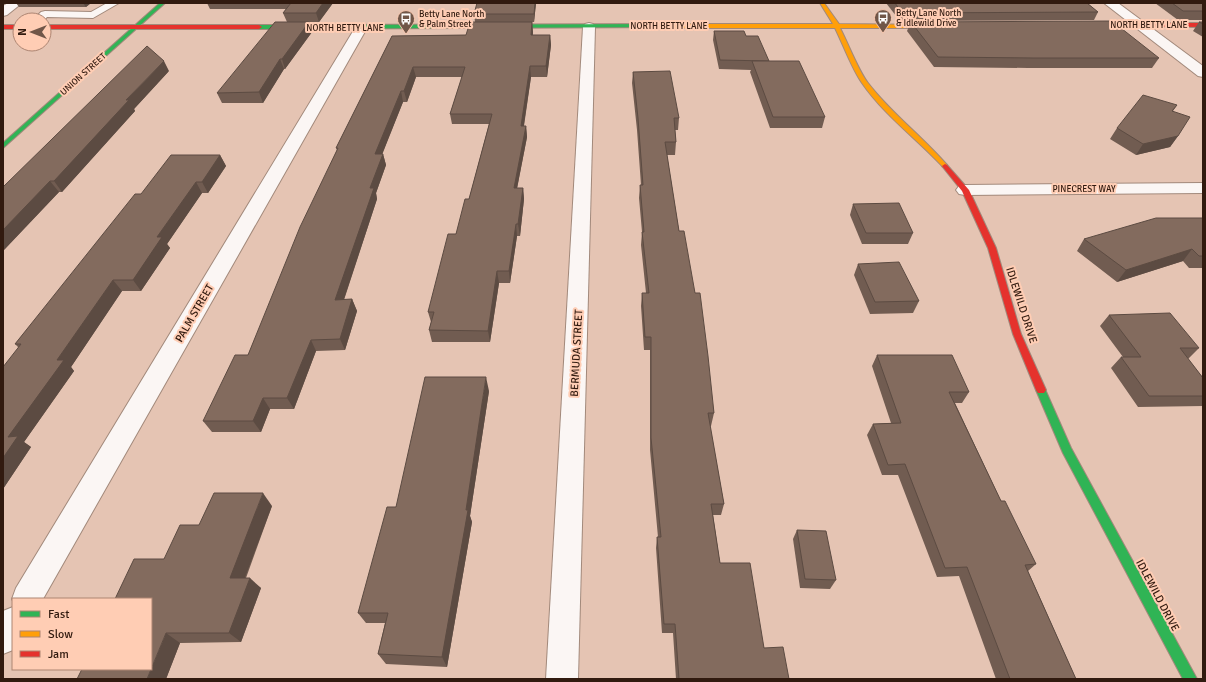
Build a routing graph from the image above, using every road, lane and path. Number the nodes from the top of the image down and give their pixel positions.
1 (16, 3) edge
2 (114, 3) edge
3 (163, 3) edge
4 (822, 3) edge
5 (1110, 3) edge
6 (3, 12) edge
7 (52, 14) edge
8 (93, 15) junction
9 (1076, 25) edge
10 (1140, 25) junction
11 (1203, 25) edge
12 (837, 26) junction
13 (948, 26) edge
14 (52, 27) edge
15 (77, 27) junction
16 (589, 27) junction
17 (136, 28) junction
18 (361, 28) junction
19 (1203, 73) edge
20 (3, 146) edge
21 (1203, 188) edge
22 (965, 190) junction
23 (28, 598) edge
24 (12, 624) edge
25 (3, 640) edge
26 (562, 679) edge
27 (1190, 679) edge

1 - 6 street
2 - 8 lane
3 - 17 street, UNION STREET
4 - 12 street, IDLEWILD DRIVE
5 - 10 street
7 - 8 lane
8 - 15 lane
9 - 10 street, NORTH BETTY LANE
10 - 11 street, NORTH BETTY LANE
10 - 19 street
12 - 13 street, NORTH BETTY LANE
12 - 16 street, NORTH BETTY LANE
12 - 22 street, IDLEWILD DRIVE
14 - 15 street, NORTH BETTY LANE
15 - 17 street, NORTH BETTY LANE
16 - 18 street, NORTH BETTY LANE
16 - 26 street, BERMUDA STREET
17 - 18 street, NORTH BETTY LANE
17 - 20 street, UNION STREET
18 - 23 street, PALM STREET
21 - 22 street, PINECREST WAY
22 - 27 street, IDLEWILD DRIVE
24 - 25 street

